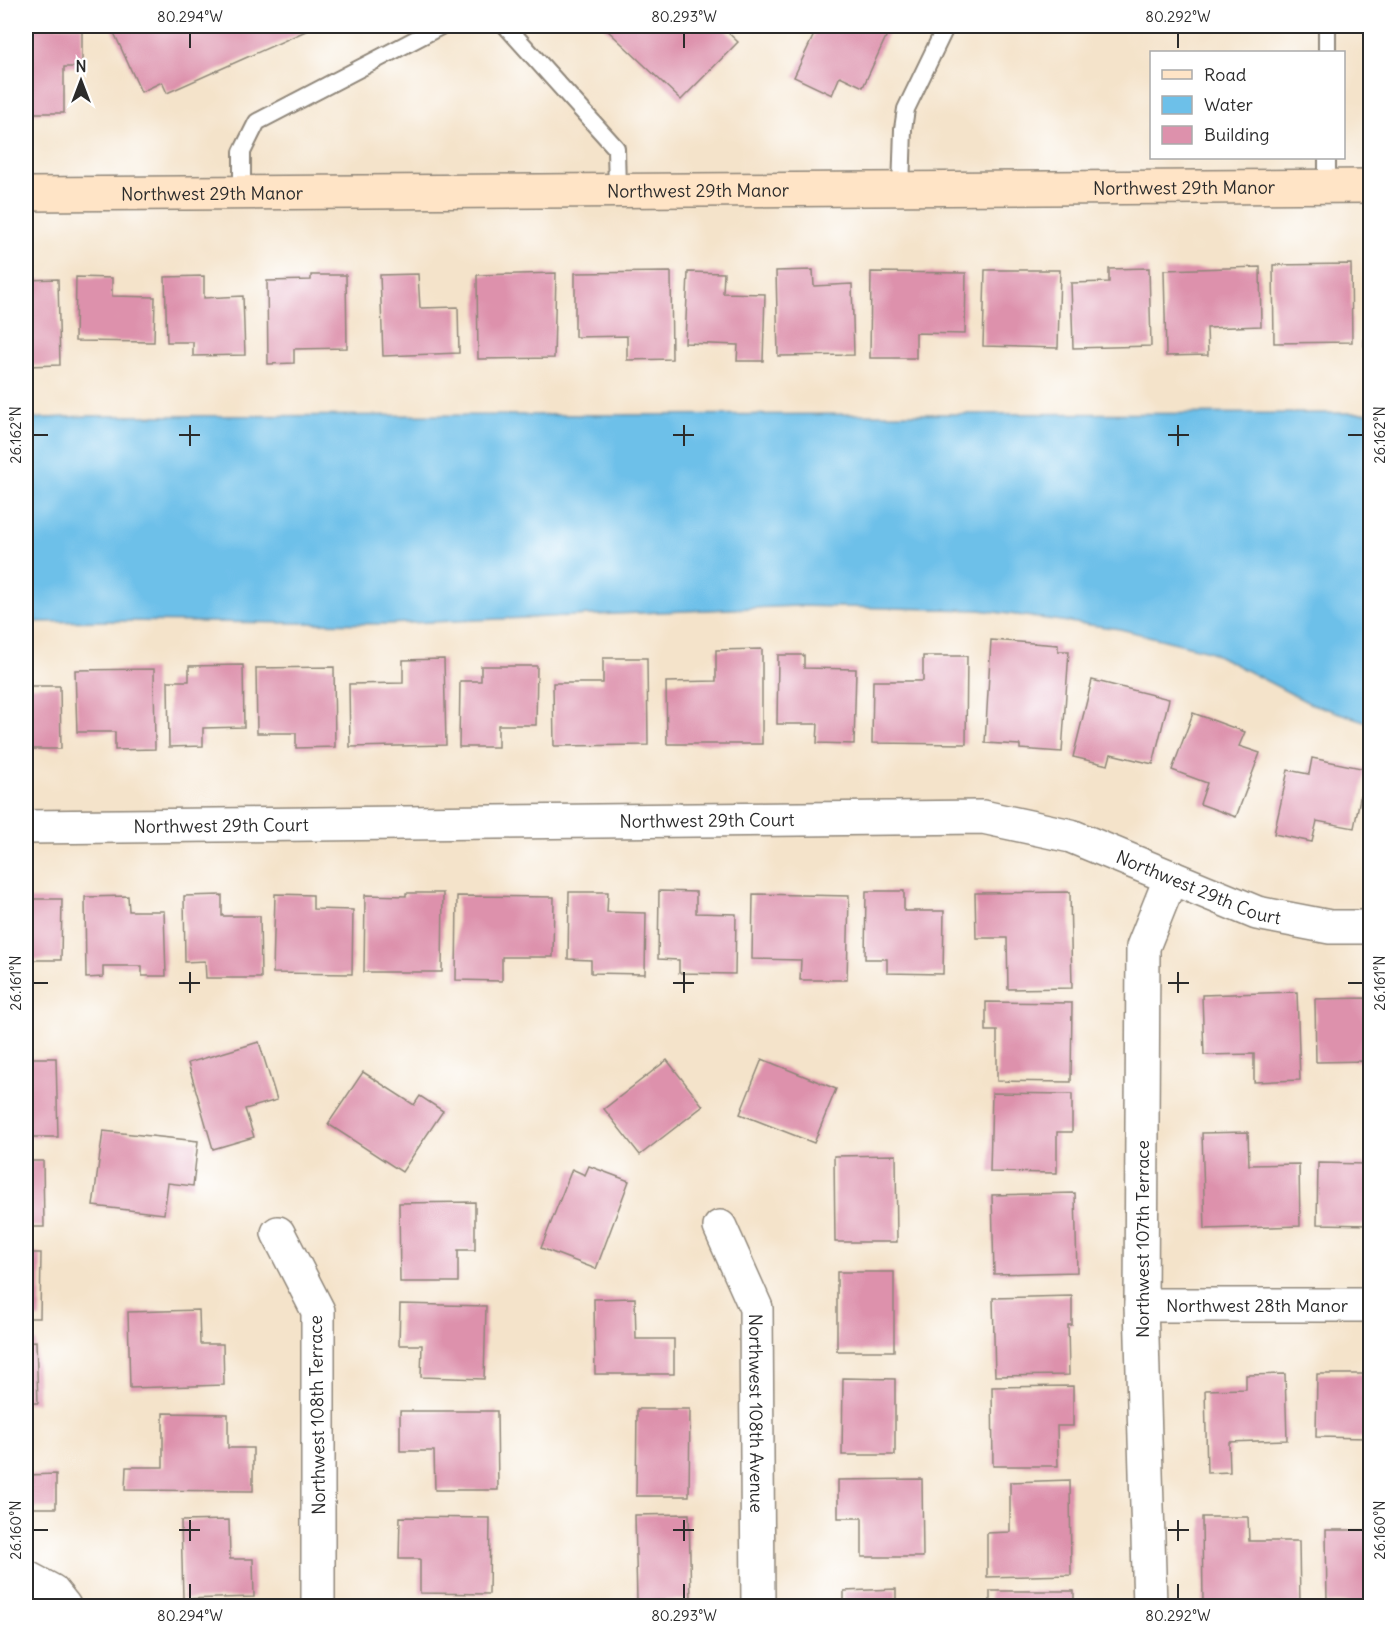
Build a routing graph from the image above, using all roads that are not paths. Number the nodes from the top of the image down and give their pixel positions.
1 (441, 26) edge
2 (506, 26) edge
3 (946, 26) edge
4 (1327, 26) edge
5 (1327, 51) edge
6 (1327, 172) edge
7 (1371, 186) edge
8 (901, 189) junction
9 (617, 190) junction
10 (242, 193) junction
11 (26, 194) edge
12 (26, 827) edge
13 (1171, 877) junction
14 (1371, 927) edge
15 (720, 1227) dead end
16 (278, 1233) dead end
17 (1142, 1305) junction
18 (1371, 1305) edge
19 (318, 1606) edge
20 (758, 1606) edge
21 (1150, 1606) edge

1 - 10 lane
2 - 9 lane
3 - 8 lane
4 - 5 lane
6 - 7 street, Northwest 29th Manor
6 - 8 street, Northwest 29th Manor
8 - 9 street, Northwest 29th Manor
9 - 10 street, Northwest 29th Manor
10 - 11 street, Northwest 29th Manor
12 - 13 street, Northwest 29th Court
13 - 14 street, Northwest 29th Court
13 - 17 street, Northwest 107th Terrace
15 - 20 street, Northwest 108th Avenue
16 - 19 street, Northwest 108th Terrace
17 - 18 street, Northwest 28th Manor
17 - 21 street, Northwest 107th Terrace

